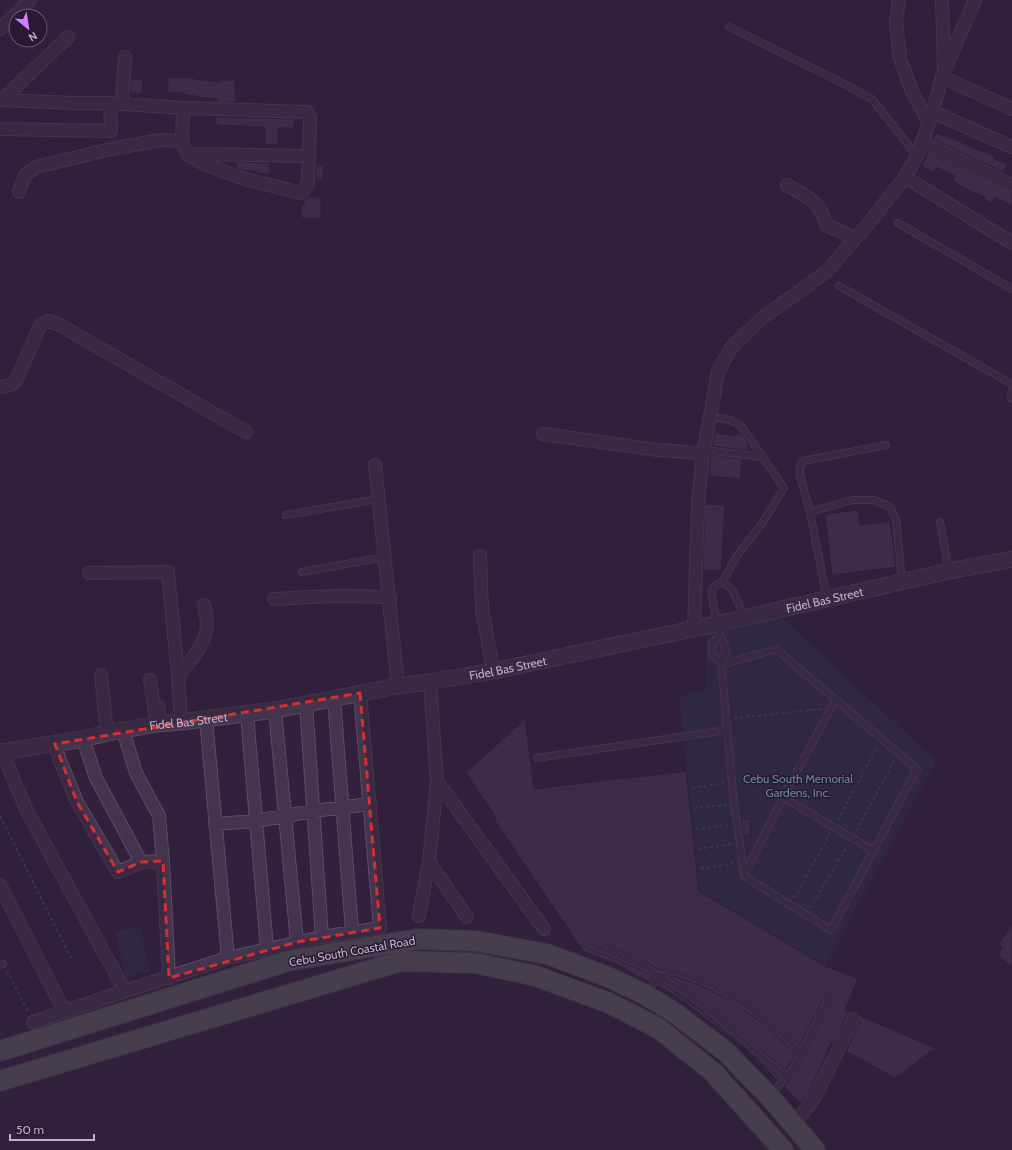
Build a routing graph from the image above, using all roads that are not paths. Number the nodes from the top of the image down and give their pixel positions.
1 (30, 0) edge
2 (899, 0) edge
3 (942, 0) edge
4 (975, 0) edge
5 (729, 27) dead end
6 (0, 29) edge
7 (68, 37) dead end
8 (125, 56) dead end
9 (943, 74) junction
10 (1, 100) edge
11 (116, 103) junction
12 (183, 108) junction
13 (1012, 109) edge
14 (931, 118) junction
15 (0, 129) edge
16 (111, 131) junction
17 (182, 141) junction
18 (922, 142) junction
19 (1012, 147) edge
20 (111, 149) junction
21 (186, 154) junction
22 (309, 156) junction
23 (917, 156) junction
24 (905, 177) junction
25 (787, 185) dead end
26 (1012, 185) edge
27 (19, 192) dead end
28 (898, 223) dead end
29 (855, 238) junction
30 (1012, 243) edge
31 (838, 286) dead end
32 (1012, 289) edge
33 (1012, 384) edge
34 (0, 387) edge
35 (1012, 391) edge
36 (1012, 399) edge
37 (720, 418) dead end
38 (246, 432) dead end
39 (543, 434) dead end
40 (886, 445) dead end
41 (704, 452) junction
42 (763, 457) junction
43 (375, 465) dead end
44 (378, 499) junction
45 (810, 512) junction
46 (286, 515) dead end
47 (940, 522) dead end
48 (384, 556) junction
49 (480, 556) dead end
50 (1012, 559) edge
51 (949, 571) junction
52 (302, 572) dead end
53 (89, 573) dead end
54 (902, 582) junction
55 (722, 583) junction
56 (390, 598) junction
57 (274, 599) dead end
58 (827, 599) junction
59 (204, 605) dead end
60 (744, 618) junction
61 (694, 628) junction
62 (719, 628) junction
63 (721, 663) junction
64 (493, 671) junction
65 (101, 675) dead end
66 (178, 675) junction
67 (150, 680) dead end
68 (430, 682) junction
69 (398, 686) junction
70 (360, 694) junction
71 (334, 698) junction
72 (836, 699) junction
73 (306, 704) junction
74 (161, 705) dead end
75 (275, 710) junction
76 (247, 714) junction
77 (206, 719) junction
78 (182, 722) junction
79 (160, 724) junction
80 (123, 730) junction
81 (727, 730) junction
82 (107, 733) junction
83 (83, 739) junction
84 (55, 744) junction
85 (1, 752) edge
86 (537, 758) dead end
87 (437, 780) junction
88 (783, 797) junction
89 (370, 804) junction
90 (342, 807) junction
91 (313, 811) junction
92 (286, 816) junction
93 (256, 820) junction
94 (215, 824) junction
95 (874, 851) junction
96 (163, 861) junction
97 (141, 862) junction
98 (429, 862) junction
99 (744, 876) junction
100 (0, 885) edge
101 (419, 916) dead end
102 (467, 917) dead end
103 (544, 929) dead end
104 (352, 932) junction
105 (322, 937) junction
106 (297, 942) junction
107 (590, 944) dead end
108 (267, 949) junction
109 (228, 958) junction
110 (256, 962) junction
111 (661, 976) junction
112 (169, 978) junction
113 (125, 991) junction
114 (644, 994) junction
115 (831, 994) dead end
116 (64, 1011) junction
117 (853, 1019) dead end
118 (33, 1022) road end
119 (0, 1051) edge
120 (801, 1053) junction
121 (786, 1077) junction
122 (0, 1081) edge
123 (770, 1096) junction
124 (794, 1124) junction
125 (783, 1150) edge
126 (815, 1150) edge

1 - 6 street
2 - 14 street
3 - 9 street
4 - 9 street
5 - 23 lane
7 - 10 street
8 - 11 street
9 - 13 street
9 - 14 street
10 - 11 street
11 - 12 street
11 - 16 street
12 - 17 street
12 - 22 street
14 - 18 street
14 - 19 street
15 - 16 street
16 - 20 street
17 - 20 street
17 - 21 street
18 - 23 street
18 - 26 street
20 - 27 street
21 - 22 street
21 - 22 street
23 - 24 street
24 - 29 street
24 - 30 street
25 - 29 street
28 - 32 lane
29 - 41 street
31 - 33 lane
34 - 38 street
35 - 36 lane
37 - 42 lane
39 - 41 street
40 - 45 lane
41 - 42 lane
41 - 61 street
42 - 55 lane
43 - 44 street
44 - 46 lane
44 - 48 street
45 - 54 lane
45 - 58 lane
47 - 51 lane
48 - 52 lane
48 - 56 street
49 - 64 street
50 - 51 street, Fidel Bas Street
51 - 54 street, Fidel Bas Street
53 - 66 street
54 - 58 street, Fidel Bas Street
55 - 60 lane
55 - 62 lane
56 - 57 street
56 - 69 street
58 - 60 street, Fidel Bas Street
59 - 66 street
60 - 62 street, Fidel Bas Street
61 - 62 street, Fidel Bas Street
61 - 64 street, Fidel Bas Street
62 - 63 lane
62 - 63 lane
63 - 72 lane
63 - 81 lane
64 - 68 street, Fidel Bas Street
65 - 82 street
66 - 78 street
67 - 79 street
68 - 69 street, Fidel Bas Street
68 - 87 street
69 - 70 street, Fidel Bas Street
70 - 71 street, Fidel Bas Street
70 - 89 street
71 - 73 street, Fidel Bas Street
71 - 90 street
72 - 88 lane
72 - 95 lane
73 - 75 street, Fidel Bas Street
73 - 91 street
74 - 79 lane
75 - 76 street, Fidel Bas Street
75 - 92 street
76 - 77 street, Fidel Bas Street
76 - 93 street
77 - 78 street, Fidel Bas Street
77 - 94 street
78 - 79 street, Fidel Bas Street
79 - 80 street, Fidel Bas Street
80 - 82 street, Fidel Bas Street
80 - 96 street
81 - 86 lane
81 - 99 lane
82 - 83 street, Fidel Bas Street
83 - 84 street, Fidel Bas Street
83 - 97 street
84 - 85 street, Fidel Bas Street
84 - 97 street
85 - 113 street
87 - 98 street
87 - 103 street
88 - 95 lane
88 - 99 lane
89 - 90 street
89 - 104 street
90 - 91 street
90 - 104 street
91 - 92 street
91 - 105 street
92 - 93 street
92 - 106 street
93 - 94 street
93 - 108 street
94 - 109 street
95 - 99 lane
96 - 97 street
96 - 112 street
98 - 101 street
98 - 102 street
100 - 116 street
104 - 105 street
105 - 106 street
106 - 108 street
107 - 111 lane
108 - 110 street
109 - 110 street
109 - 112 street
110 - 114 highway, Cebu South Coastal Road
110 - 119 highway, Cebu South Coastal Road
111 - 114 lane
111 - 120 lane
111 - 121 lane
112 - 113 street
113 - 116 street
114 - 123 highway, Cebu South Coastal Road
115 - 120 lane
116 - 118 street
117 - 124 street
120 - 121 lane
121 - 123 lane
122 - 125 highway, Cebu South Coastal Road
123 - 124 highway, Cebu South Coastal Road
124 - 126 highway, Cebu South Coastal Road

